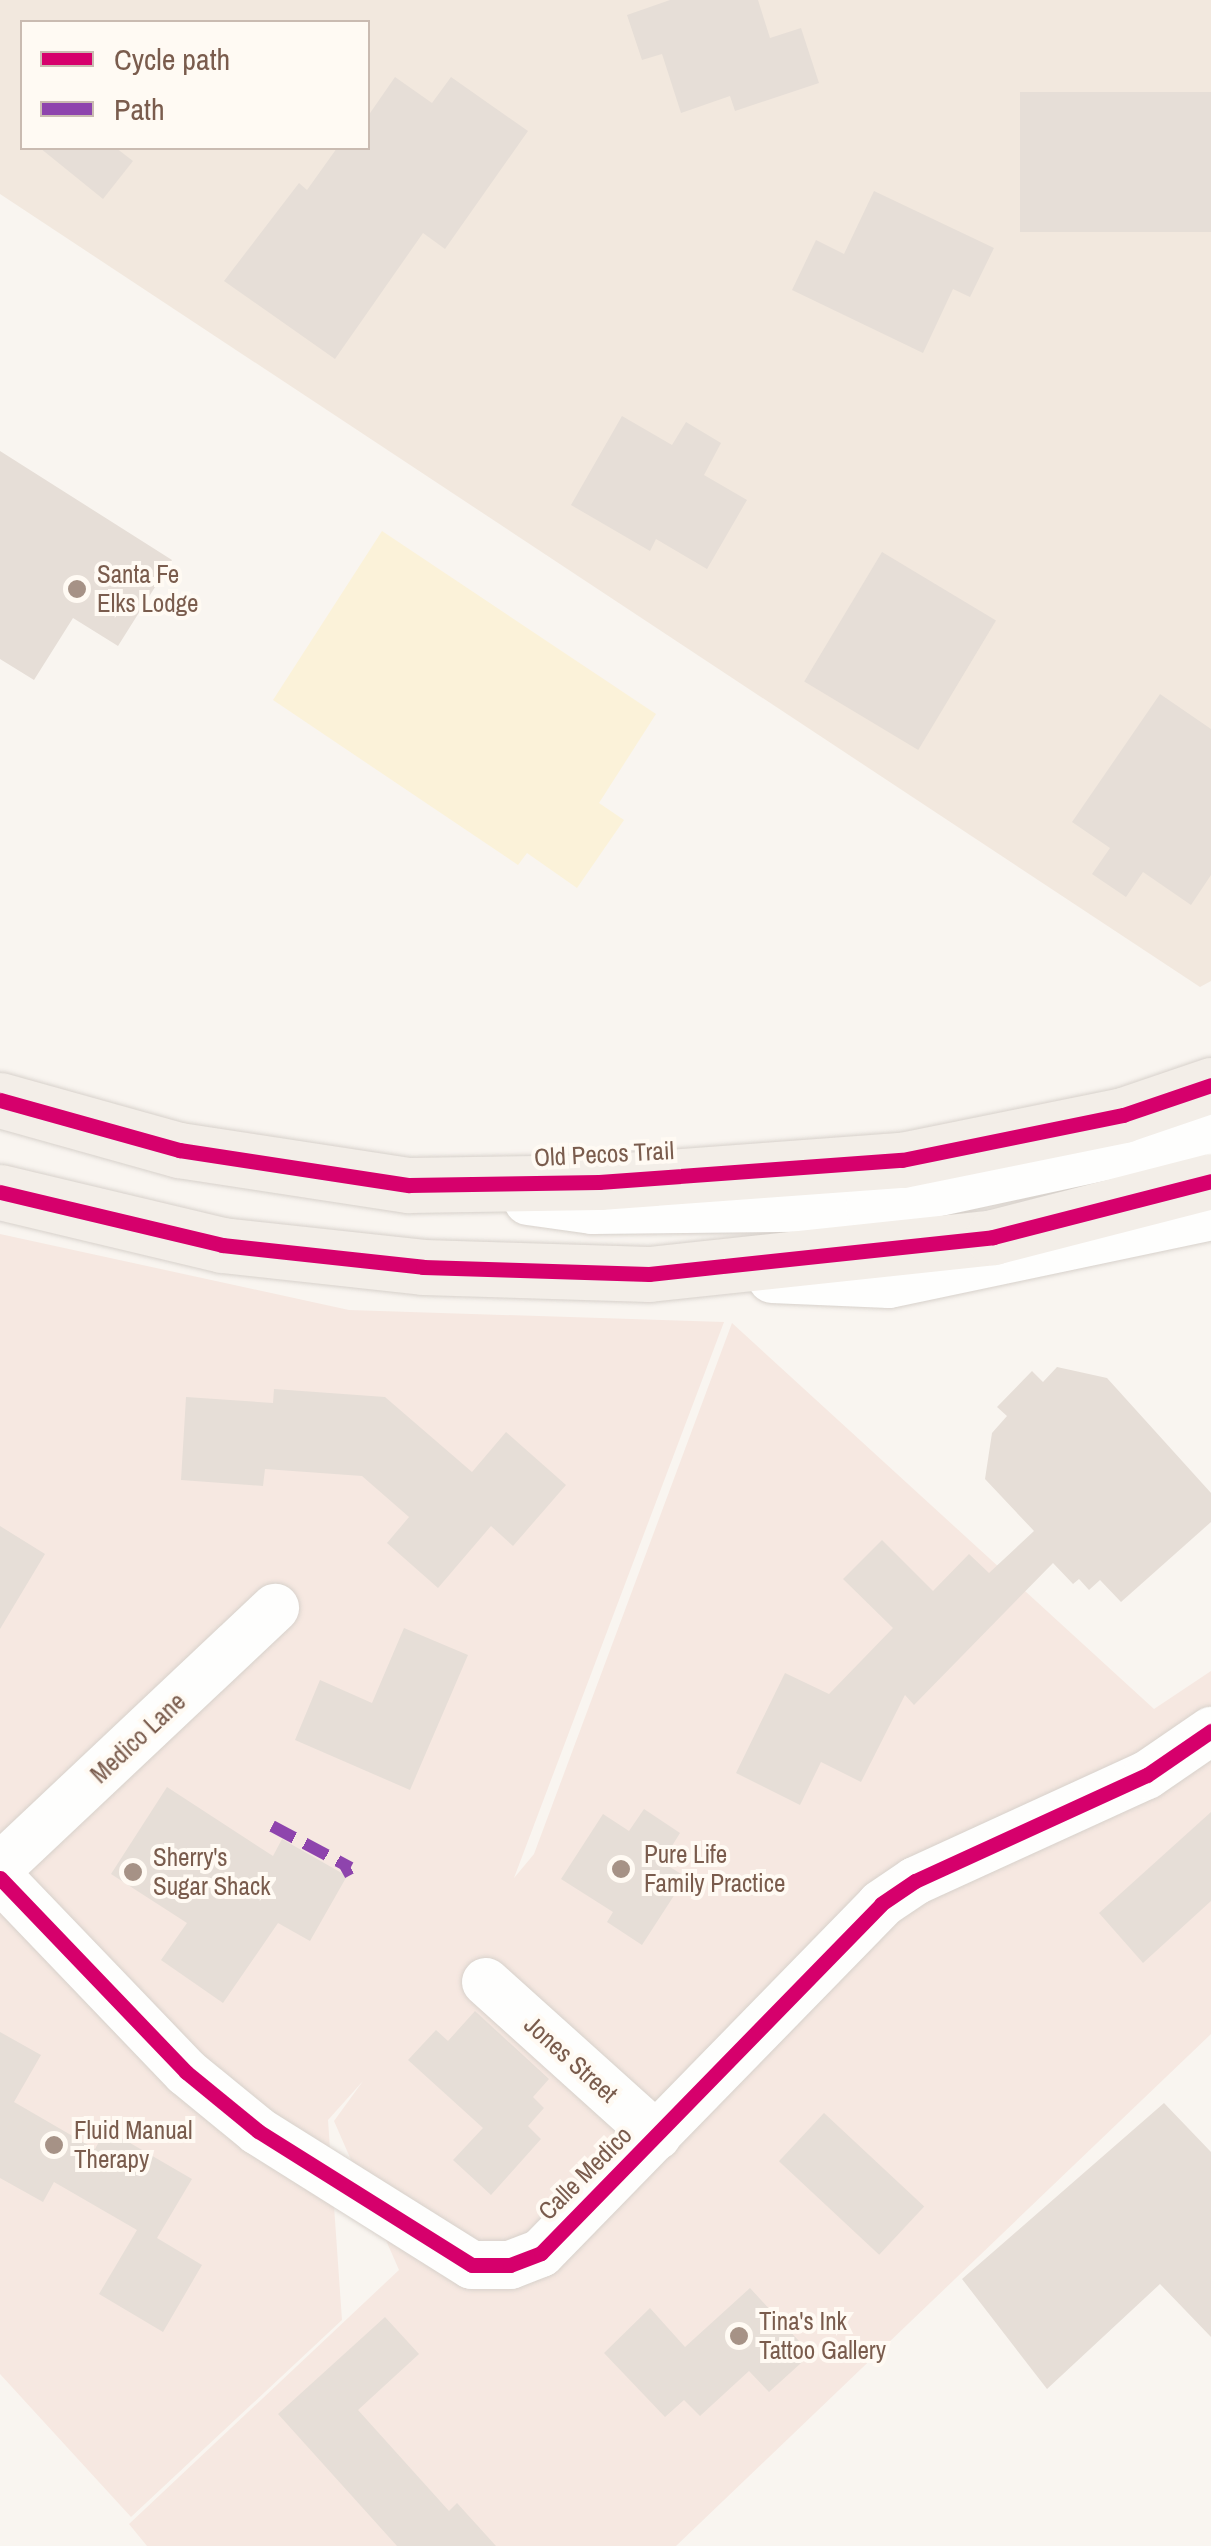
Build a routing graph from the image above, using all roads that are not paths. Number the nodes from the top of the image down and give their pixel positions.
1 (1211, 1085) edge
2 (0, 1100) edge
3 (1211, 1134) edge
4 (1211, 1181) edge
5 (409, 1185) junction
6 (0, 1192) edge
7 (1211, 1216) edge
8 (649, 1274) junction
9 (275, 1608) dead end
10 (1211, 1730) edge
11 (0, 1867) edge
12 (0, 1878) edge
13 (486, 1982) dead end
14 (657, 2136) junction

1 - 5 main road, Old Pecos Trail
2 - 5 main road, Old Pecos Trail
3 - 5 street
4 - 8 main road
6 - 8 main road
7 - 8 street
9 - 11 street, Medico Lane
10 - 14 street, Calle Medico
12 - 14 street, Calle Medico
13 - 14 street, Jones Street

